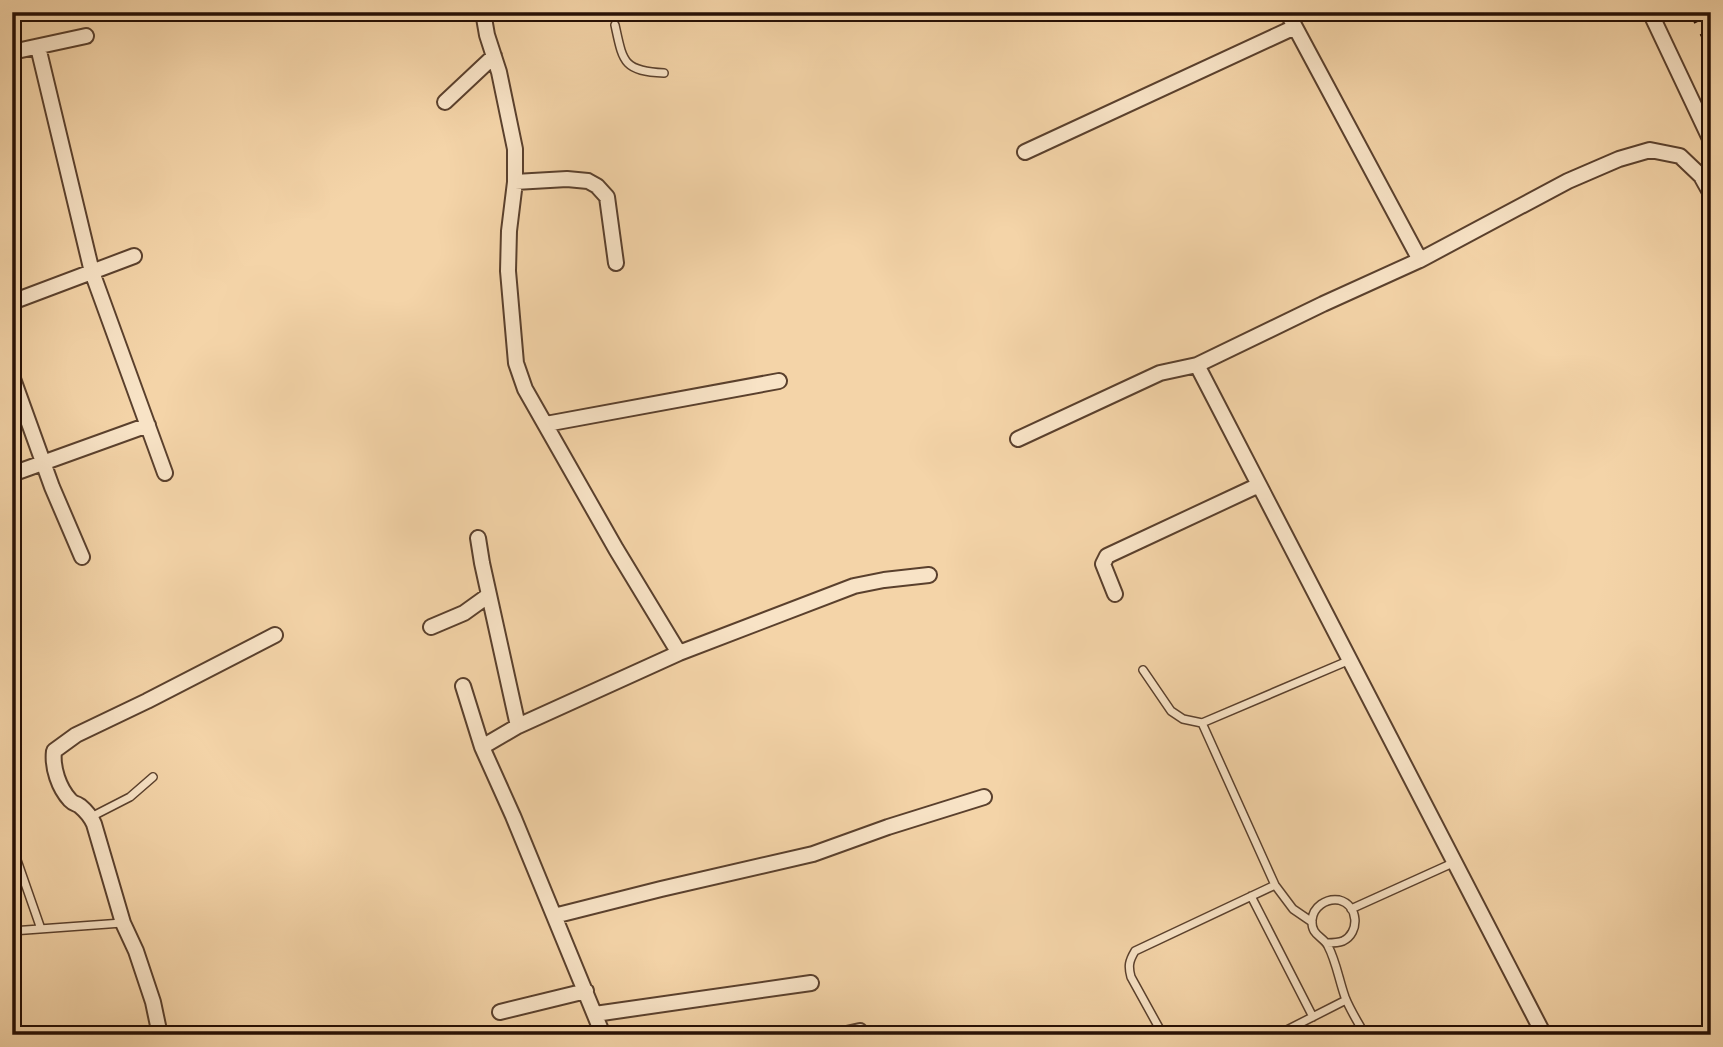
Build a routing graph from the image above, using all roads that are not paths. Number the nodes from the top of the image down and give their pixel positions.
1 (1287, 12) edge
2 (1650, 12) edge
3 (486, 13) edge
4 (615, 25) dead end
5 (1295, 27) junction
6 (86, 36) dead end
7 (38, 47) junction
8 (12, 52) edge
9 (494, 56) junction
10 (664, 73) dead end
11 (445, 102) dead end
12 (1711, 141) edge
13 (1025, 152) dead end
14 (515, 182) junction
15 (1711, 194) edge
16 (134, 256) dead end
17 (1420, 260) junction
18 (616, 263) dead end
19 (92, 272) junction
20 (12, 302) edge
21 (1197, 365) junction
22 (12, 376) edge
23 (779, 381) dead end
24 (546, 424) junction
25 (148, 425) junction
26 (1018, 439) dead end
27 (43, 462) junction
28 (165, 473) dead end
29 (12, 474) edge
30 (1259, 485) junction
31 (478, 538) dead end
32 (82, 557) dead end
33 (929, 576) dead end
34 (1115, 594) dead end
35 (489, 595) junction
36 (431, 627) dead end
37 (275, 635) dead end
38 (679, 653) junction
39 (1350, 660) junction
40 (1143, 670) dead end
41 (463, 686) dead end
42 (1202, 723) junction
43 (518, 726) junction
44 (482, 747) junction
45 (153, 777) dead end
46 (984, 797) dead end
47 (91, 817) junction
48 (12, 846) edge
49 (1455, 862) junction
50 (1275, 885) junction
51 (1251, 896) junction
52 (1352, 909) junction
53 (554, 916) junction
54 (1312, 922) junction
55 (123, 923) junction
56 (41, 929) junction
57 (12, 931) edge
58 (1327, 943) junction
59 (811, 984) dead end
60 (586, 991) junction
61 (1346, 1000) junction
62 (500, 1013) dead end
63 (595, 1014) junction
64 (1312, 1017) junction
65 (860, 1031) dead end
66 (160, 1035) edge
67 (603, 1035) edge
68 (842, 1035) edge
69 (1163, 1035) edge
70 (1277, 1035) edge
71 (1365, 1035) edge
72 (1544, 1035) edge

1 - 5 street
2 - 12 street
3 - 9 street
4 - 10 lane
5 - 13 street
5 - 17 street
6 - 7 street
7 - 8 street
7 - 19 street
9 - 11 street
9 - 14 street
14 - 18 street
14 - 24 street
15 - 17 street
16 - 19 street
17 - 21 street
19 - 20 street
19 - 25 street
21 - 26 street
21 - 30 street
22 - 27 street
23 - 24 street
24 - 38 street
25 - 27 street
25 - 28 street
27 - 29 street
27 - 32 street
30 - 34 street
30 - 39 street
31 - 35 street
33 - 38 street
35 - 36 street
35 - 43 street
37 - 47 street
38 - 43 street
39 - 42 lane
39 - 49 street
40 - 42 lane
41 - 44 street
42 - 50 lane
43 - 44 street
44 - 53 street
45 - 47 lane
46 - 53 street
47 - 55 street
48 - 56 lane
49 - 52 lane
49 - 72 street
50 - 51 lane
50 - 54 lane
51 - 64 lane
51 - 69 lane
52 - 54 lane
52 - 58 lane
53 - 60 street
54 - 58 lane
55 - 56 lane
55 - 66 street
56 - 57 lane
58 - 61 lane
59 - 63 street
60 - 62 street
60 - 63 street
61 - 64 lane
61 - 71 lane
63 - 67 street
64 - 70 lane
65 - 68 street

